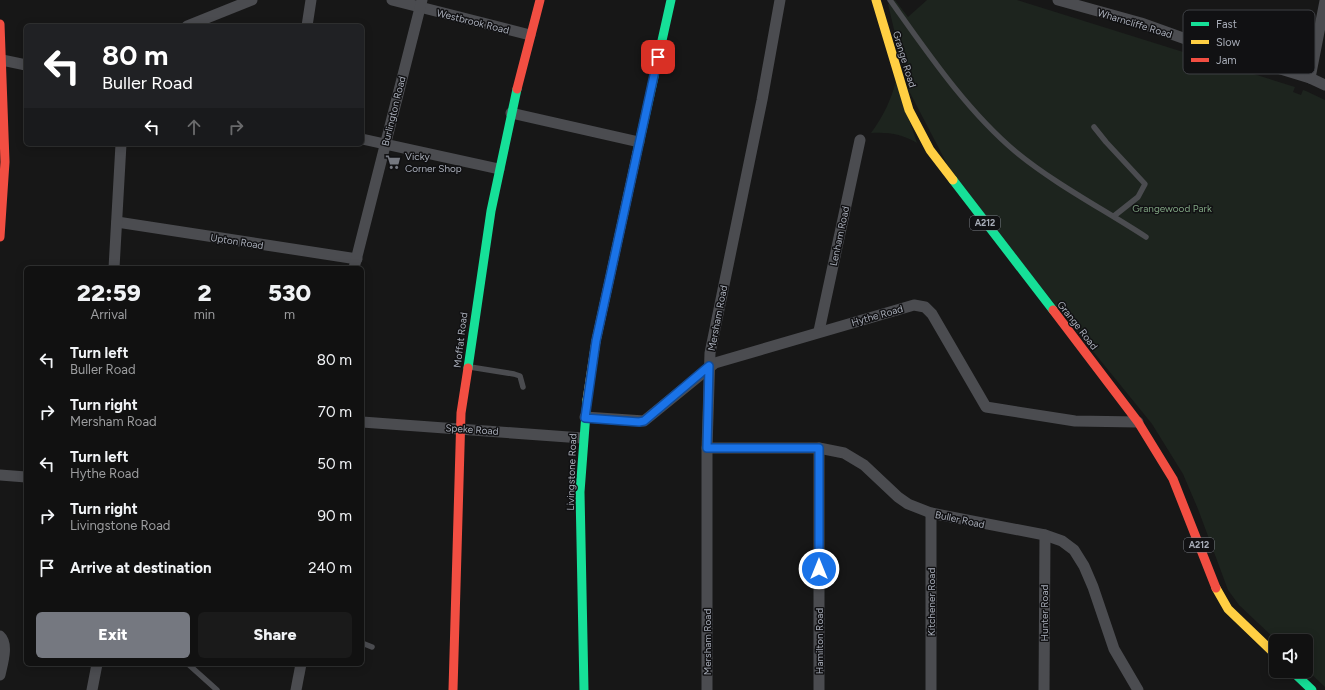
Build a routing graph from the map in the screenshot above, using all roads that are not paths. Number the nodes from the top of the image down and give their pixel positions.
1 (252, 0) edge
2 (312, 0) edge
3 (392, 0) edge
4 (540, 0) edge
5 (671, 0) edge
6 (780, 0) edge
7 (876, 0) edge
8 (890, 0) edge
9 (1058, 0) edge
10 (1325, 1) edge
11 (421, 4) edge
12 (0, 24) edge
13 (192, 24) edge
14 (306, 24) edge
15 (530, 35) junction
16 (1183, 38) edge
17 (1315, 52) edge
18 (2, 60) junction
19 (24, 65) edge
20 (1297, 74) edge
21 (1311, 74) edge
22 (1310, 78) junction
23 (1325, 85) edge
24 (511, 113) junction
25 (1094, 127) dead end
26 (364, 139) edge
27 (860, 140) dead end
28 (639, 142) junction
29 (385, 144) junction
30 (121, 146) edge
31 (499, 169) junction
32 (1114, 216) junction
33 (117, 222) junction
34 (0, 237) edge
35 (1146, 237) dead end
36 (356, 264) edge
37 (114, 266) edge
38 (819, 331) junction
39 (709, 366) junction
40 (468, 367) junction
41 (523, 387) dead end
42 (585, 418) junction
43 (364, 422) edge
44 (1138, 422) junction
45 (460, 429) junction
46 (582, 438) junction
47 (707, 448) junction
48 (819, 448) junction
49 (0, 475) edge
50 (24, 477) edge
51 (931, 513) junction
52 (1045, 536) junction
53 (0, 636) edge
54 (364, 644) edge
55 (372, 647) dead end
56 (1269, 648) edge
57 (97, 666) edge
58 (190, 666) edge
59 (301, 666) edge
60 (0, 675) edge
61 (1299, 678) edge
62 (92, 690) edge
63 (217, 690) edge
64 (296, 690) edge
65 (453, 690) edge
66 (584, 690) edge
67 (707, 690) edge
68 (819, 690) edge
69 (931, 690) edge
70 (1044, 690) edge
71 (1138, 690) edge
72 (1312, 690) edge

1 - 13 street
2 - 14 street
3 - 11 street, Westbrook Road
4 - 15 street, Moffat Road
5 - 28 street, Livingstone Road
6 - 39 street, Mersham Road
7 - 44 street, Grange Road / A212
8 - 32 lane
9 - 16 street, Wharncliffe Road
10 - 17 street
11 - 15 street, Westbrook Road
11 - 29 street, Burlington Road
12 - 18 street
15 - 24 street, Moffat Road
18 - 19 street
18 - 34 street
20 - 22 street, Wharncliffe Road
21 - 22 street
22 - 23 street, Wharncliffe Road
24 - 28 street
24 - 31 street, Moffat Road
25 - 32 lane
26 - 29 street
27 - 38 street, Lenham Road
28 - 42 street, Livingstone Road
29 - 31 street
29 - 36 street, Burlington Road
30 - 33 street
31 - 40 street, Moffat Road
32 - 35 lane
33 - 36 street, Upton Road
33 - 37 street
38 - 39 street, Hythe Road
38 - 44 street, Hythe Road
39 - 42 street, Hythe Road
39 - 47 street, Mersham Road
40 - 41 lane
40 - 45 street, Moffat Road
42 - 46 street, Livingstone Road
43 - 45 street, Speke Road
44 - 56 street, Grange Road / A212
45 - 46 street, Speke Road
45 - 65 street, Moffat Road
46 - 66 street, Livingstone Road
47 - 48 street, Buller Road
47 - 67 street, Mersham Road
48 - 51 street, Buller Road
48 - 68 street, Hamilton Road
49 - 50 street
51 - 52 street, Buller Road
51 - 69 street, Kitchener Road
52 - 70 street, Hunter Road
52 - 71 street, Buller Road
53 - 60 street
54 - 55 lane
57 - 62 street
58 - 63 lane
59 - 64 street
61 - 72 street

